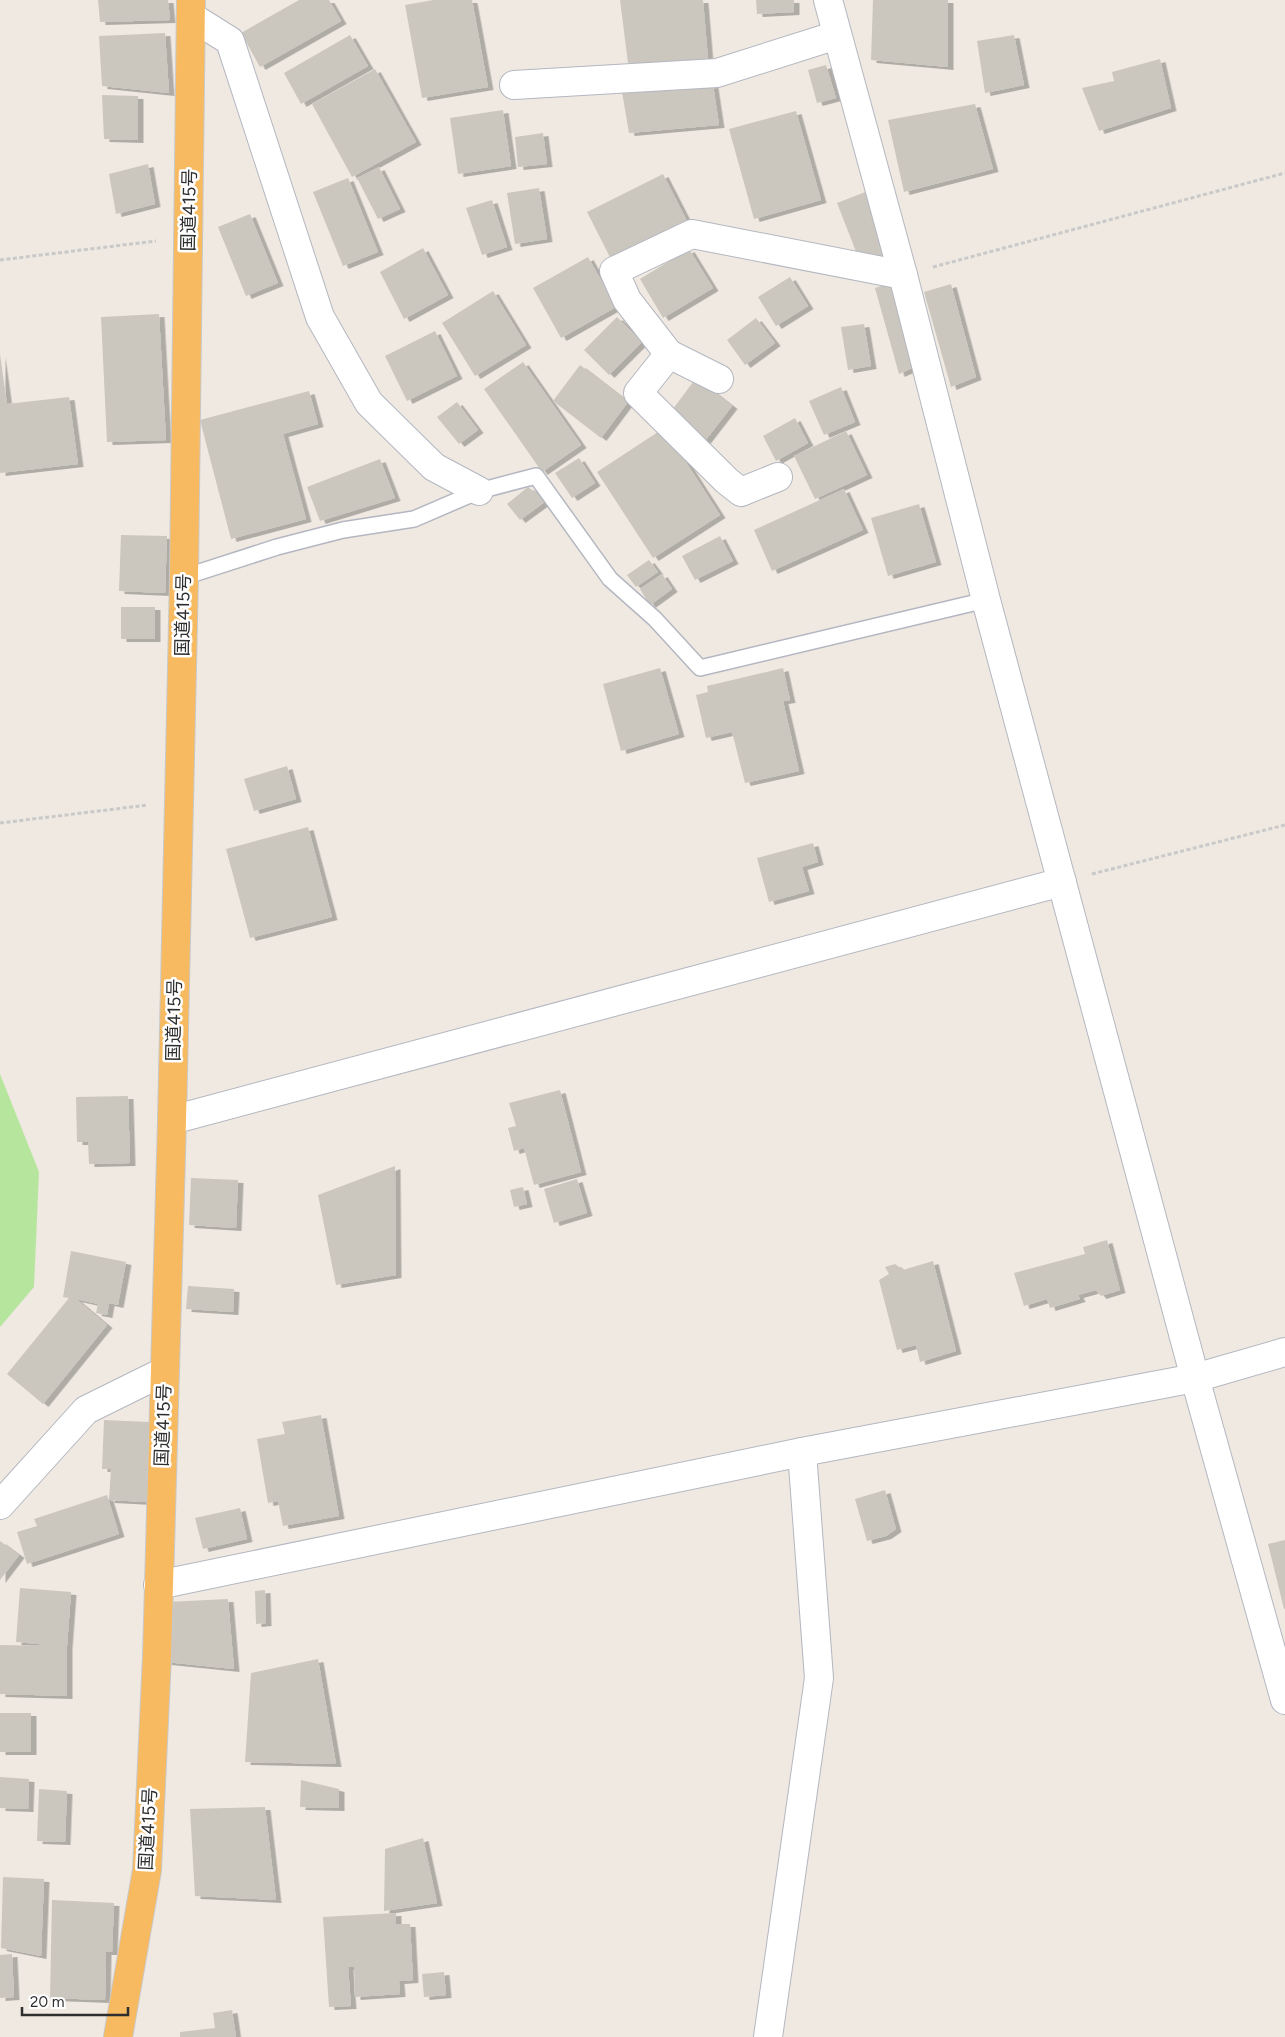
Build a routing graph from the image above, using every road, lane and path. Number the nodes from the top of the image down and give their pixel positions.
1 (828, 0) edge
2 (191, 9) edge
3 (837, 35) junction
4 (514, 85) dead end
5 (1285, 173) edge
6 (189, 237) junction
7 (0, 260) edge
8 (903, 275) junction
9 (669, 354) junction
10 (719, 379) dead end
11 (778, 477) dead end
12 (479, 490) junction
13 (184, 577) junction
14 (986, 600) junction
15 (179, 801) junction
16 (0, 823) edge
17 (1285, 825) edge
18 (1062, 882) junction
19 (172, 1120) junction
20 (1285, 1352) edge
21 (165, 1371) junction
22 (1195, 1378) junction
23 (802, 1452) junction
24 (0, 1505) edge
25 (158, 1585) junction
26 (1285, 1700) edge
27 (118, 2037) edge
28 (768, 2037) edge

1 - 3 street
2 - 6 highway, 国道415号
2 - 12 street
3 - 4 street
3 - 8 street
5 - 8 path
6 - 7 path
6 - 13 highway, 国道415号
8 - 9 street
8 - 14 street
9 - 10 street
9 - 11 street
12 - 13 lane
12 - 14 lane
13 - 15 highway, 国道415号
14 - 18 street
15 - 16 path
15 - 19 highway, 国道415号
17 - 18 path
18 - 19 street
18 - 22 street
19 - 21 highway, 国道415号
20 - 22 street
21 - 24 street
21 - 25 highway, 国道415号
22 - 23 street
22 - 26 street
23 - 25 street
23 - 28 street
25 - 27 highway, 国道415号

